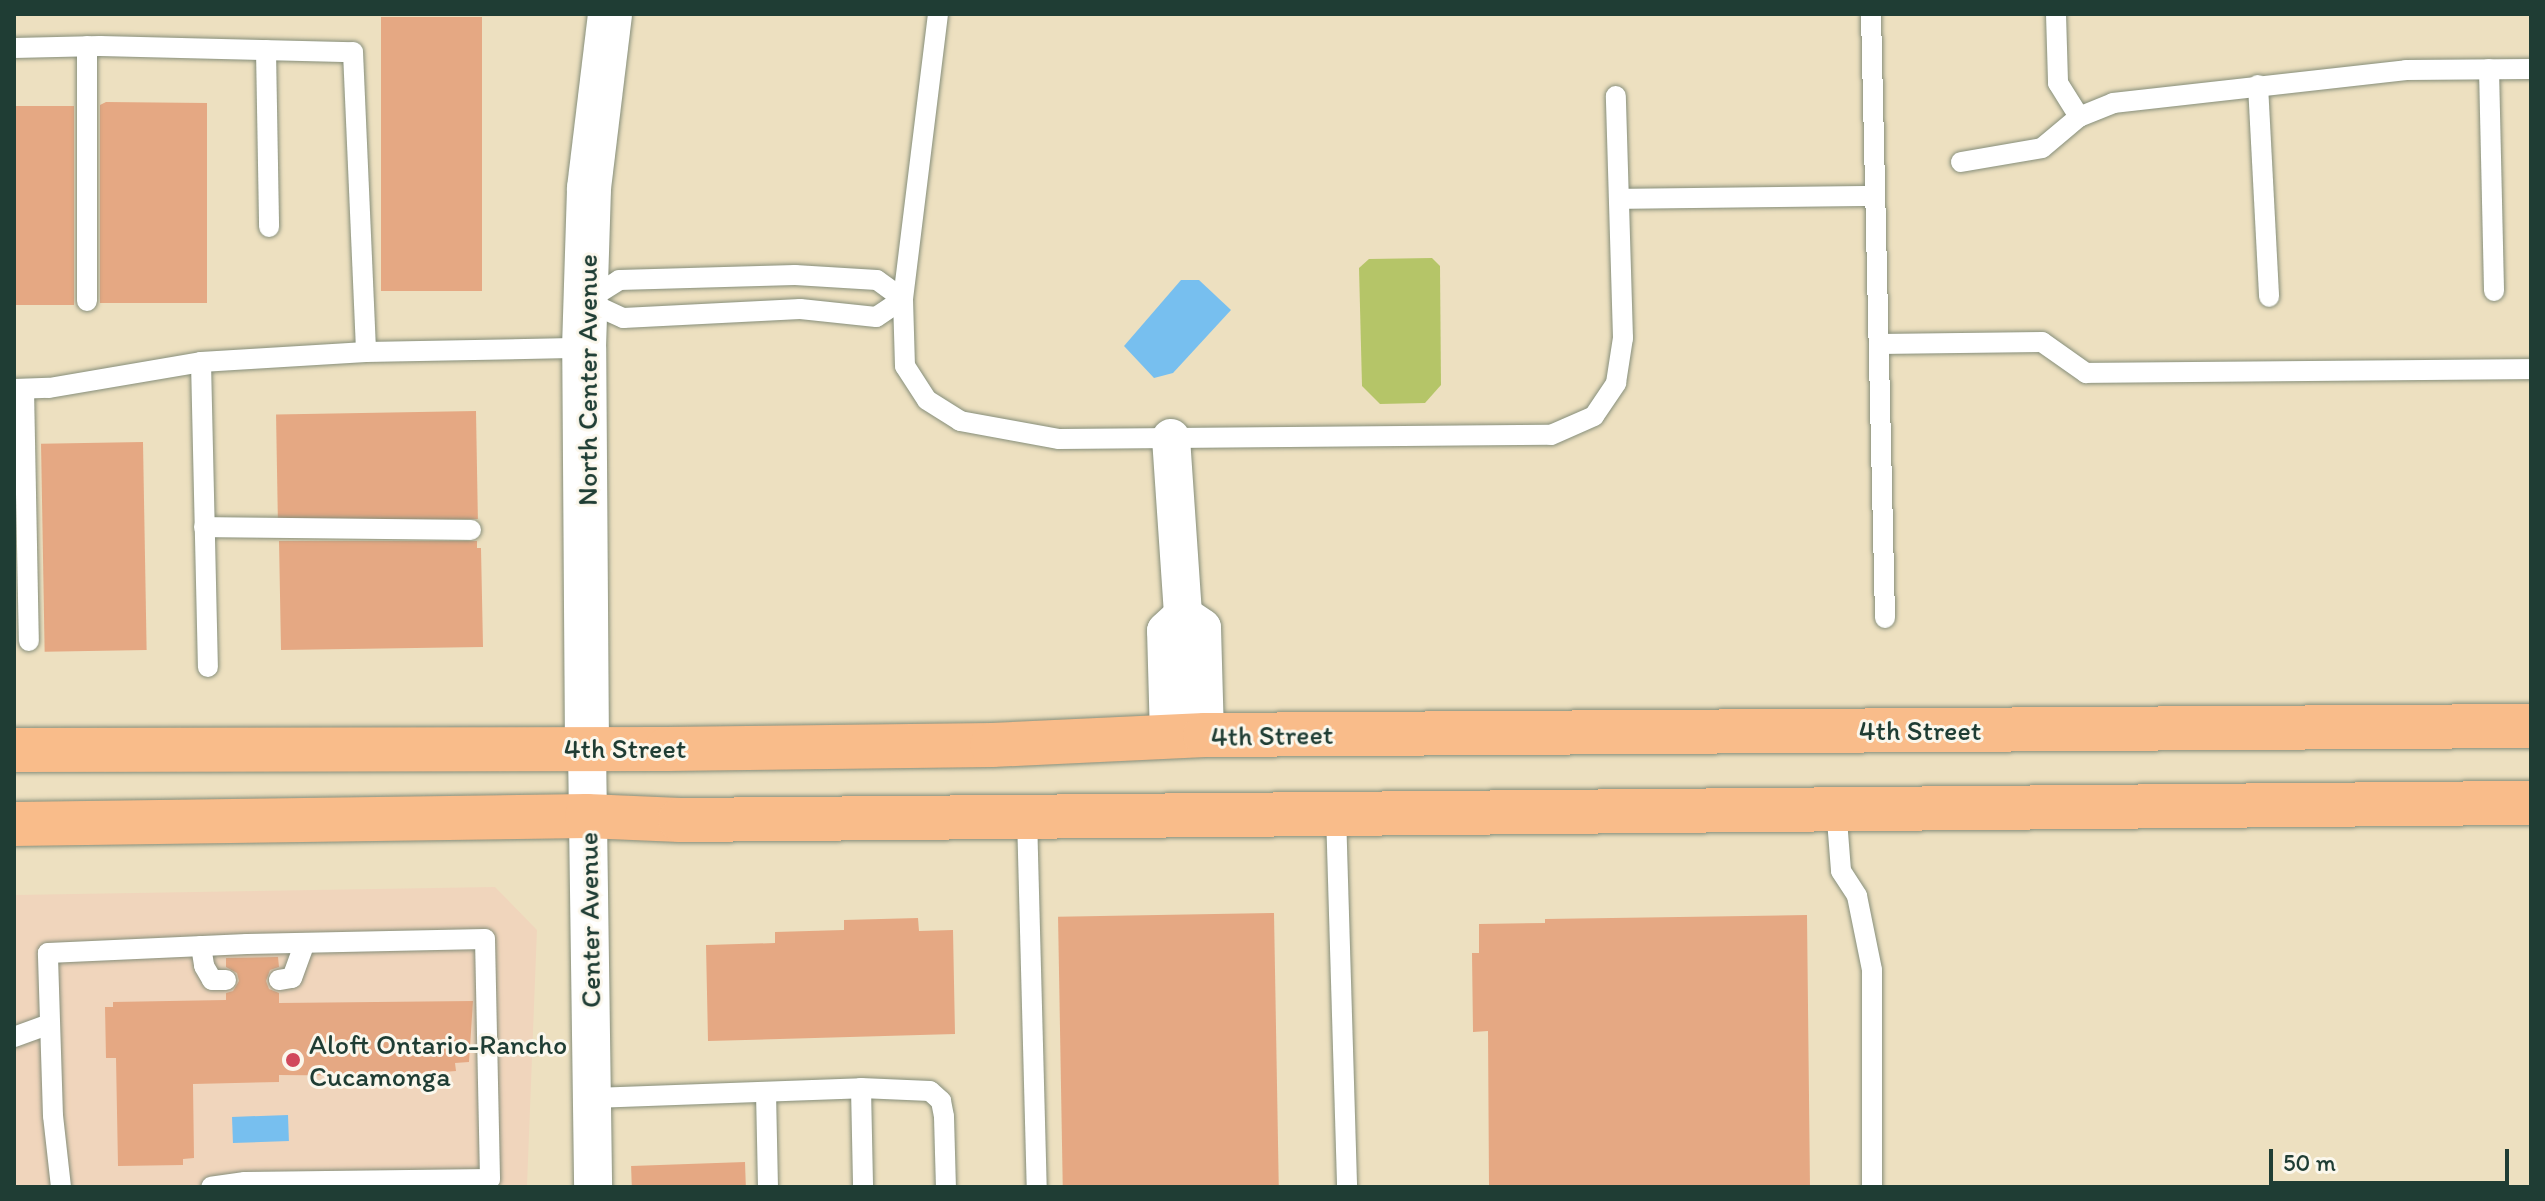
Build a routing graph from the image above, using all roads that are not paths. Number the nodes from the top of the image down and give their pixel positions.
1 (610, 14) edge
2 (938, 14) edge
3 (1871, 14) edge
4 (2056, 14) edge
5 (87, 46) junction
6 (14, 48) edge
7 (266, 50) junction
8 (2489, 69) junction
9 (2531, 69) edge
10 (2258, 85) junction
11 (1616, 96) dead end
12 (2079, 117) junction
13 (1961, 162) dead end
14 (1875, 196) junction
15 (1619, 199) junction
16 (269, 227) dead end
17 (776, 275) junction
18 (2494, 291) dead end
19 (2269, 297) dead end
20 (903, 299) junction
21 (87, 301) dead end
22 (586, 301) junction
23 (778, 311) junction
24 (1879, 344) junction
25 (584, 348) junction
26 (366, 352) junction
27 (201, 362) junction
28 (2531, 369) edge
29 (19, 389) edge
30 (1171, 438) junction
31 (204, 527) junction
32 (471, 530) dead end
33 (1885, 618) dead end
34 (29, 641) dead end
35 (208, 667) dead end
36 (2531, 726) edge
37 (1187, 736) junction
38 (587, 748) junction
39 (14, 750) edge
40 (2531, 803) edge
41 (1836, 807) junction
42 (1336, 813) junction
43 (587, 816) junction
44 (1027, 816) junction
45 (14, 824) edge
46 (305, 943) junction
47 (201, 946) junction
48 (226, 980) dead end
49 (279, 980) dead end
50 (50, 1024) junction
51 (14, 1037) edge
52 (861, 1088) junction
53 (766, 1092) junction
54 (593, 1098) junction
55 (61, 1187) edge
56 (211, 1187) edge
57 (593, 1187) edge
58 (768, 1187) edge
59 (863, 1187) edge
60 (946, 1187) edge
61 (1037, 1187) edge
62 (1347, 1187) edge
63 (1872, 1187) edge

1 - 22 street, North Center Avenue
2 - 20 lane
3 - 14 lane
4 - 12 lane
5 - 6 lane
5 - 7 lane
5 - 21 lane
7 - 16 lane
7 - 26 lane
8 - 9 lane
8 - 10 lane
8 - 18 lane
10 - 12 lane
10 - 19 lane
11 - 15 lane
12 - 13 lane
14 - 15 lane
14 - 24 lane
15 - 30 lane
17 - 20 lane
17 - 22 lane
17 - 23 lane
20 - 23 lane
20 - 30 lane
22 - 23 lane
22 - 25 street, North Center Avenue
24 - 28 lane
24 - 33 lane
25 - 26 lane
25 - 38 street, North Center Avenue
26 - 27 lane
27 - 29 lane
27 - 31 lane
29 - 34 lane
30 - 37 street
31 - 32 lane
31 - 35 lane
36 - 37 main road, 4th Street
37 - 38 main road, 4th Street
38 - 39 main road, 4th Street
38 - 43 street, Center Avenue
40 - 41 main road
41 - 42 main road
41 - 63 lane
42 - 44 main road
42 - 62 lane
43 - 44 main road
43 - 45 main road
43 - 54 street, Center Avenue
44 - 61 lane
46 - 47 lane
46 - 49 lane
46 - 56 lane
47 - 48 lane
47 - 50 lane
50 - 51 lane
50 - 55 lane
52 - 53 lane
52 - 59 lane
52 - 60 lane
53 - 54 lane
53 - 58 lane
54 - 57 street, Center Avenue

